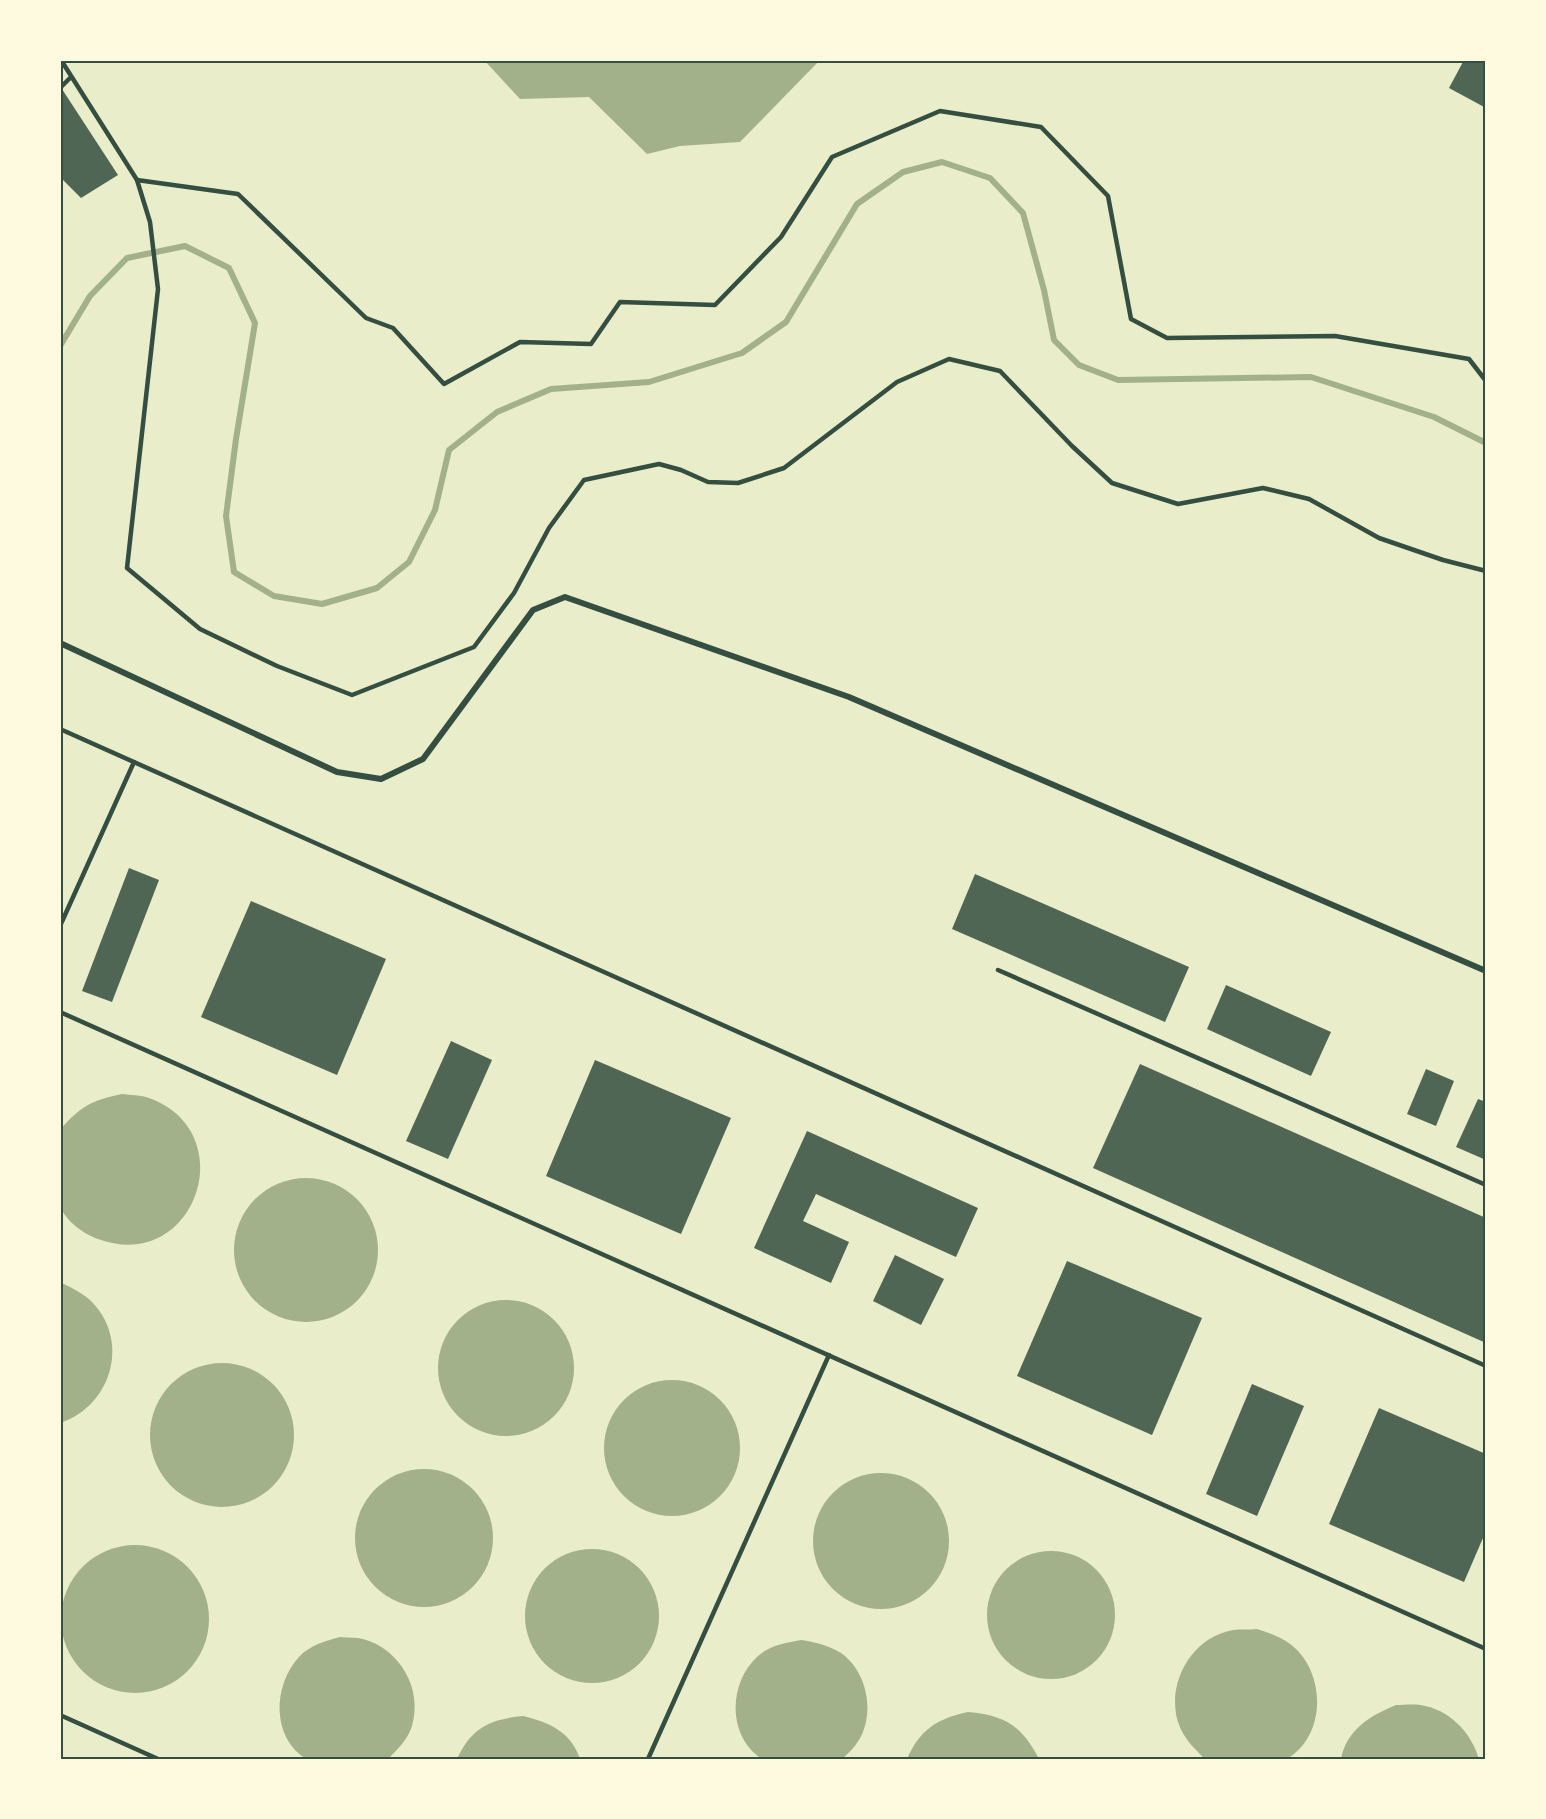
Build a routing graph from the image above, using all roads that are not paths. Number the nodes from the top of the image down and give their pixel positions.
1 (60, 60) edge
2 (72, 78) junction
3 (60, 88) edge
4 (137, 180) junction
5 (1486, 381) edge
6 (1486, 571) edge
7 (60, 643) edge
8 (60, 729) edge
9 (134, 762) junction
10 (60, 926) edge
11 (998, 970) dead end
12 (1486, 971) edge
13 (60, 1012) edge
14 (1486, 1185) edge
15 (829, 1355) junction
16 (1486, 1366) edge
17 (1486, 1649) edge
18 (60, 1715) edge
19 (158, 1759) edge
20 (648, 1759) edge

1 - 2 lane
2 - 3 lane
2 - 4 lane
4 - 5 lane
4 - 6 lane
7 - 12 street
8 - 9 lane
9 - 10 lane
9 - 16 lane
11 - 14 lane
13 - 15 lane
15 - 17 lane
15 - 20 lane
18 - 19 lane

